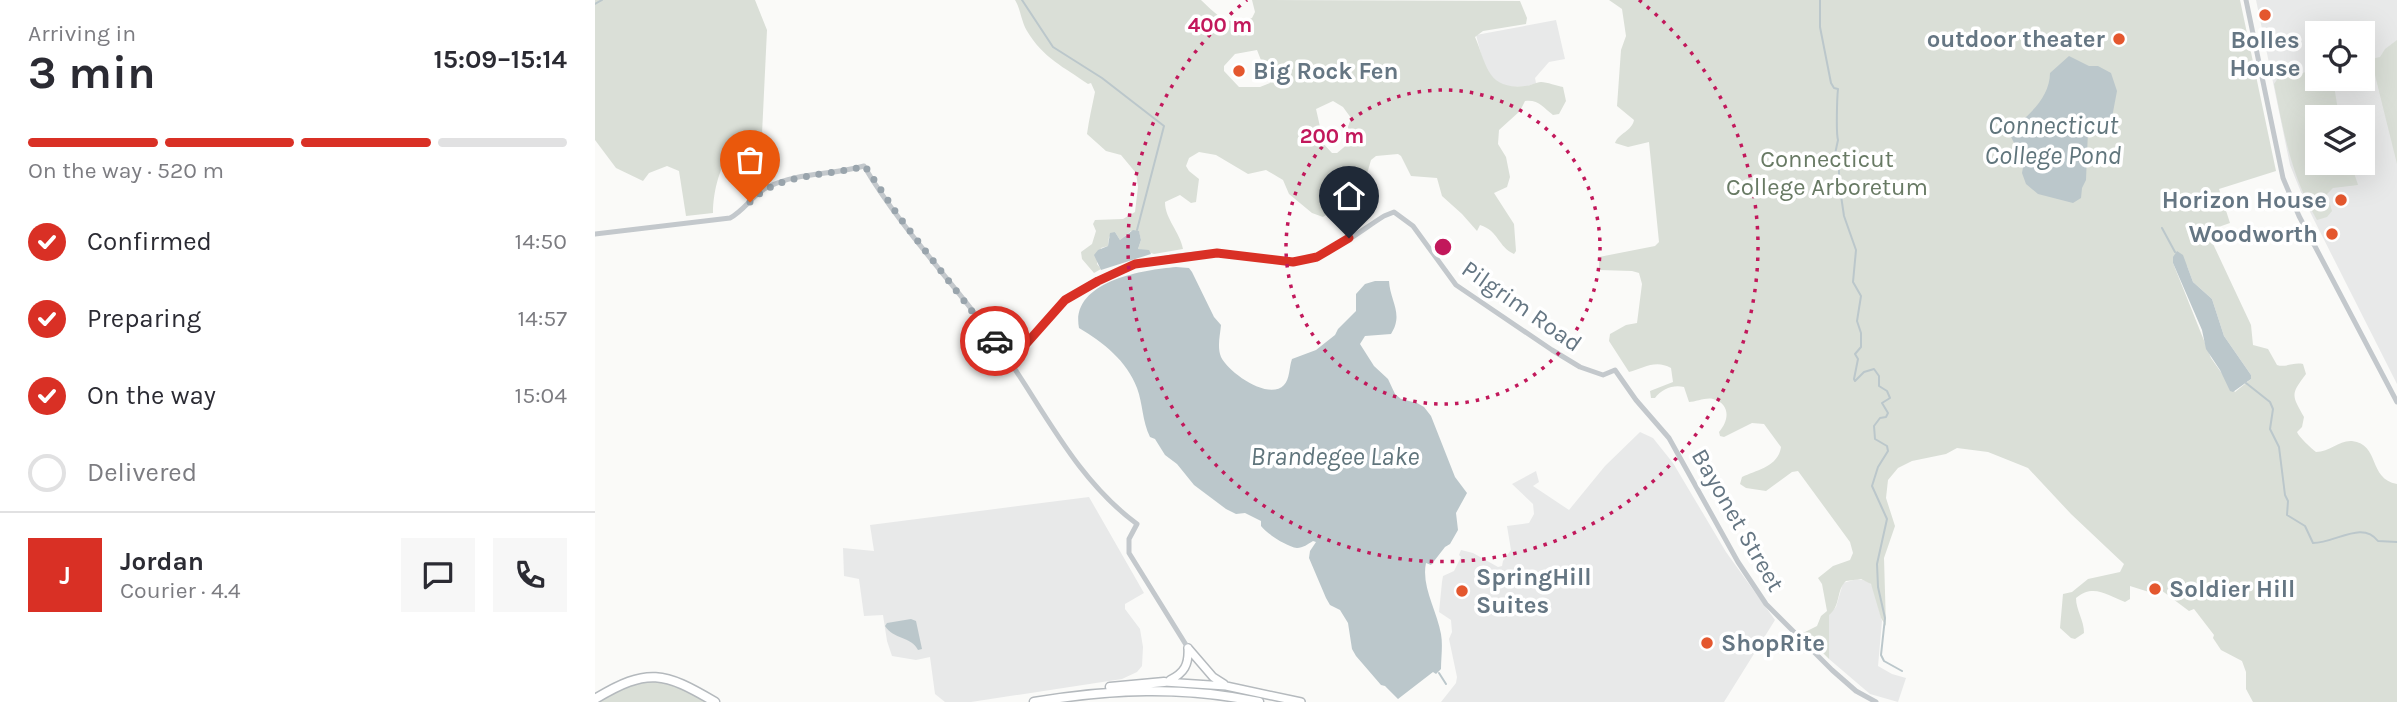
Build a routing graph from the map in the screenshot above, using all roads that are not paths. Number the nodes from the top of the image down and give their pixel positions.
1 (2246, 0) edge
2 (595, 234) edge
3 (1010, 362) junction
4 (1615, 370) joint
5 (2397, 401) edge
6 (1188, 648) junction
7 (1164, 682) junction
8 (1226, 686) junction
9 (1091, 693) junction
10 (595, 699) edge
11 (715, 702) edge
12 (1034, 702) edge
13 (1259, 702) edge
14 (1301, 702) edge
15 (1876, 702) edge

1 - 5 street
2 - 3 street
3 - 4 street, Pilgrim Road
3 - 6 street
4 - 15 street, Bayonet Street
6 - 7 main road
6 - 8 main road
7 - 8 main road
7 - 9 highway
8 - 14 main road
9 - 12 highway
9 - 13 highway
10 - 11 highway

